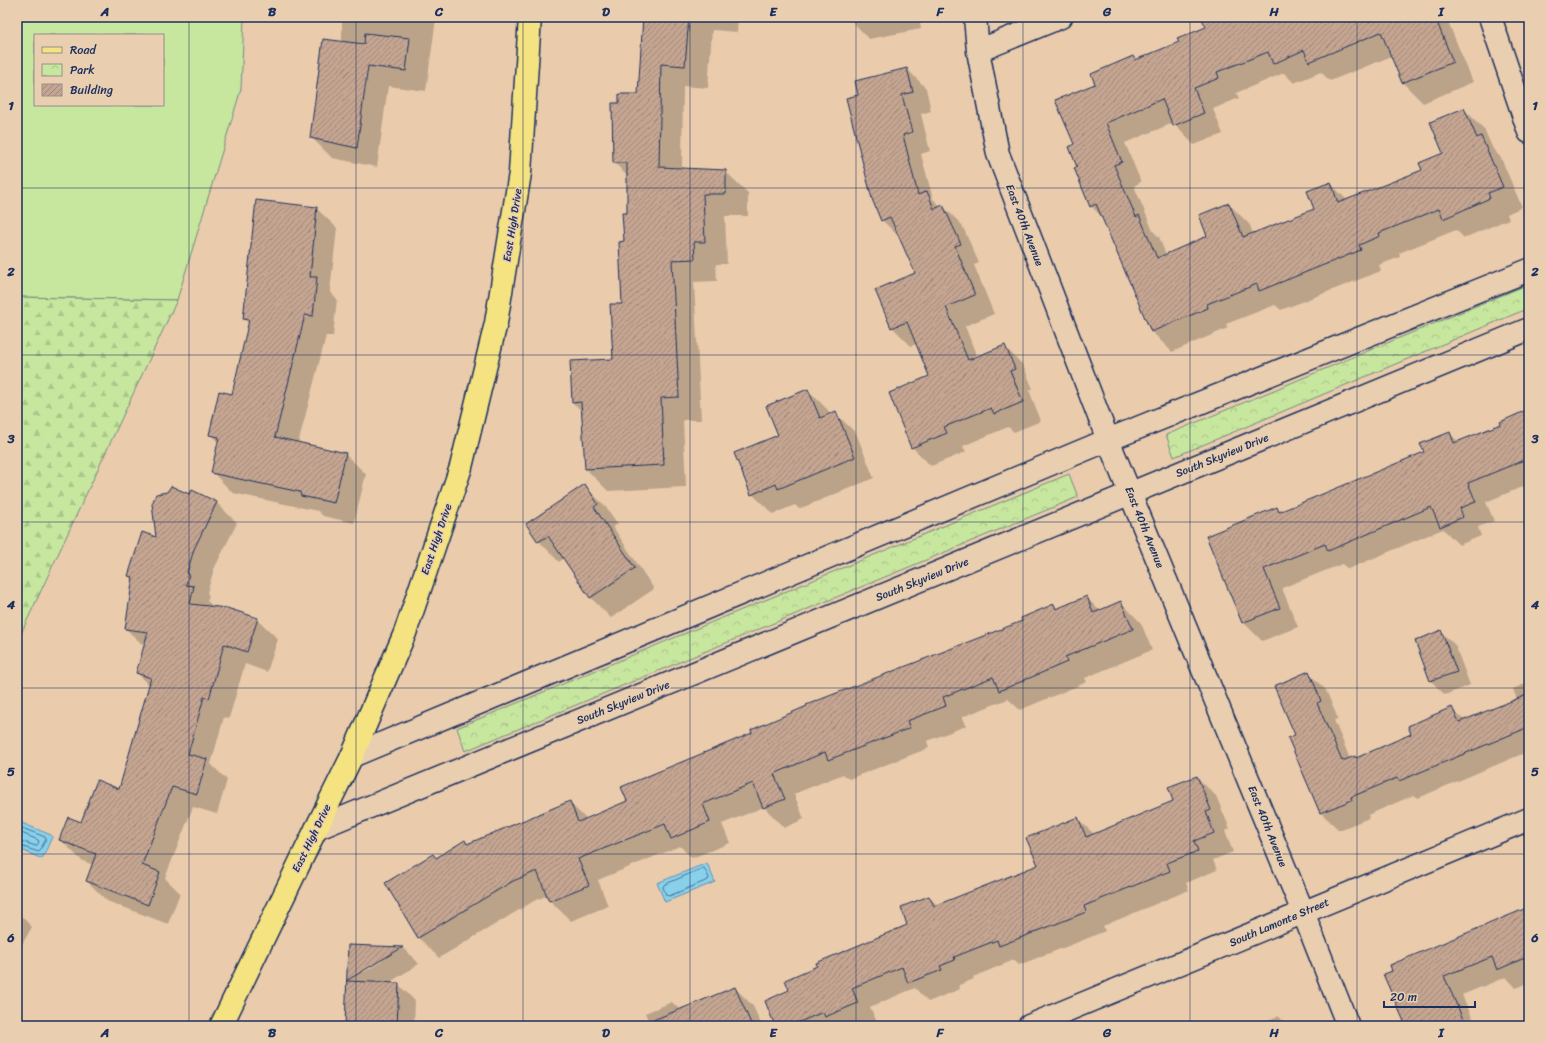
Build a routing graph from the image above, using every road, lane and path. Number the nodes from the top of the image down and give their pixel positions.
1 (530, 17) edge
2 (975, 17) edge
3 (1061, 17) edge
4 (1490, 17) edge
5 (978, 51) junction
6 (1529, 132) edge
7 (1529, 270) edge
8 (1529, 328) edge
9 (1108, 440) junction
10 (1131, 493) junction
11 (352, 756) junction
12 (1529, 819) edge
13 (316, 828) junction
14 (1303, 912) junction
15 (221, 1026) edge
16 (1029, 1026) edge
17 (1348, 1026) edge

1 - 11 main road, East High Drive
2 - 5 street, East 40th Avenue
3 - 5 street
4 - 6 street
5 - 9 street, East 40th Avenue
7 - 9 street
8 - 10 street, South Skyview Drive
9 - 10 street, East 40th Avenue
9 - 11 street
10 - 13 street, South Skyview Drive
10 - 14 street, East 40th Avenue
11 - 13 main road, East High Drive
12 - 14 street, South Lamonte Street
13 - 15 main road, East High Drive
14 - 16 street, South Lamonte Street
14 - 17 street, East 40th Avenue

